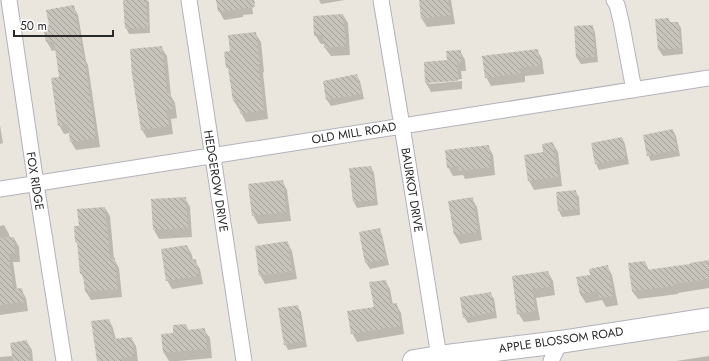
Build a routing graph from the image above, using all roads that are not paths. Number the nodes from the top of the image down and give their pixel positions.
1 (9, 0) edge
2 (189, 0) edge
3 (381, 0) edge
4 (614, 0) edge
5 (709, 78) edge
6 (634, 90) junction
7 (402, 126) junction
8 (212, 155) junction
9 (36, 184) junction
10 (0, 188) edge
11 (709, 319) edge
12 (560, 342) junction
13 (439, 357) junction
14 (64, 361) edge
15 (244, 361) edge
16 (414, 361) edge
17 (550, 361) edge

1 - 9 street, FOX RIDGE
2 - 8 street, HEDGEROW DRIVE
3 - 7 street, BAURKOT DRIVE
4 - 6 street
5 - 6 street, OLD MILL ROAD
6 - 7 street, OLD MILL ROAD
7 - 8 street, OLD MILL ROAD
7 - 13 street, BAURKOT DRIVE
8 - 9 street, OLD MILL ROAD
8 - 15 street, HEDGEROW DRIVE
9 - 10 street, OLD MILL ROAD
9 - 14 street, FOX RIDGE
11 - 12 street, APPLE BLOSSOM ROAD
12 - 13 street, APPLE BLOSSOM ROAD
12 - 17 street
13 - 16 street, APPLE BLOSSOM ROAD

